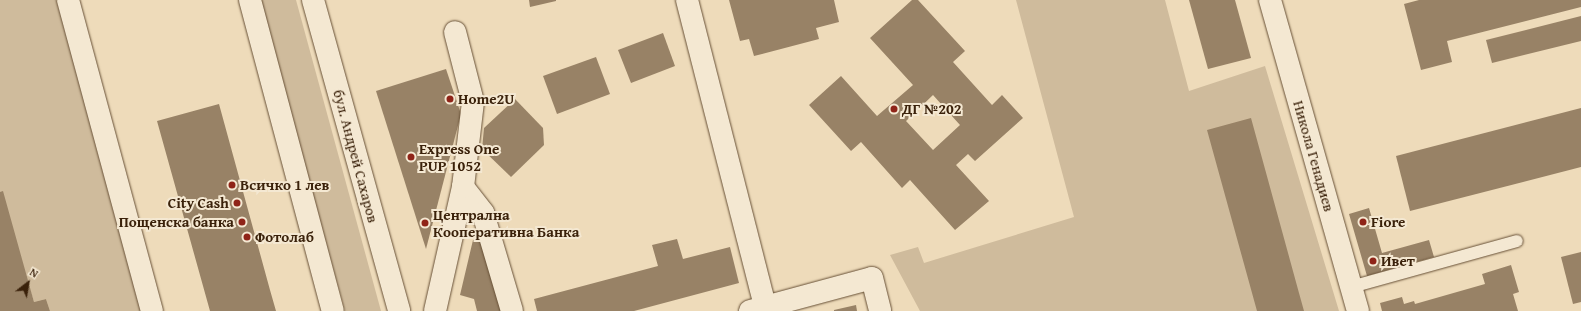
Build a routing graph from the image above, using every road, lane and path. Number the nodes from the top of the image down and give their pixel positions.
1 (68, 0) edge
2 (250, 0) edge
3 (313, 0) edge
4 (687, 0) edge
5 (1270, 0) edge
6 (455, 32) dead end
7 (463, 187) junction
8 (1517, 241) dead end
9 (1352, 287) junction
10 (757, 309) edge
11 (152, 311) edge
12 (333, 311) edge
13 (399, 311) edge
14 (435, 311) edge
15 (512, 311) edge
16 (880, 311) edge
17 (1358, 311) edge

1 - 11 street
2 - 12 street
3 - 13 street, бул. Андрей Сахаров
4 - 10 street
5 - 9 street, Никола Генадиев
6 - 7 street
7 - 14 street
7 - 15 street
8 - 9 lane
9 - 17 street, Никола Генадиев
10 - 16 street

